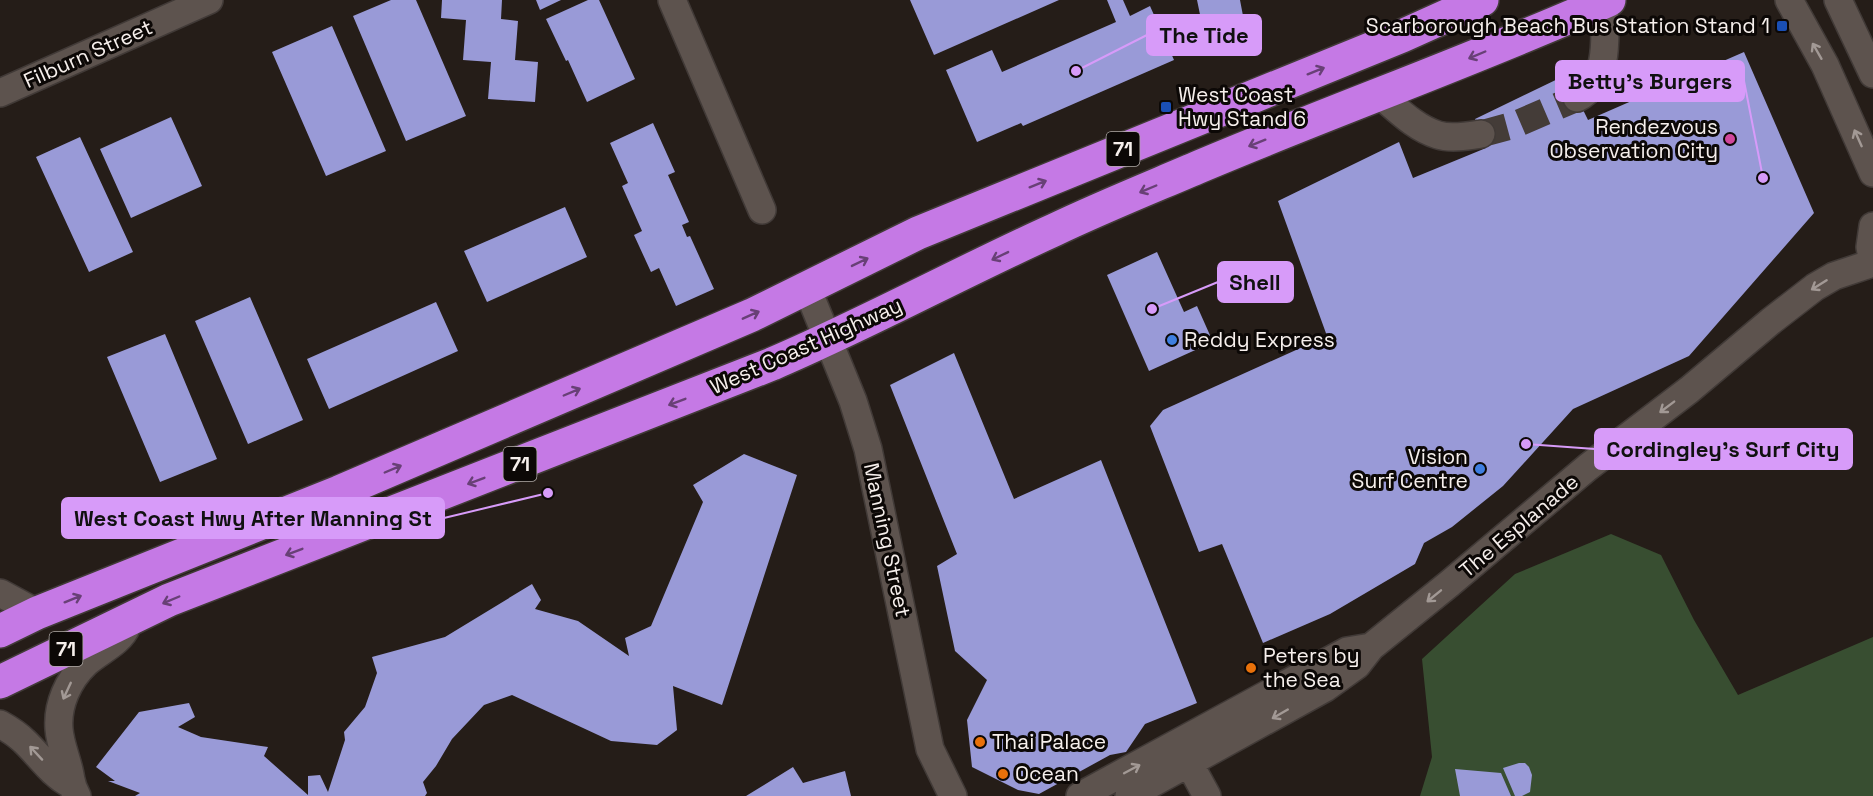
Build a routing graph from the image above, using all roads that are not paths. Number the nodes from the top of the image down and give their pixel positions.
1 (209, 0) edge
2 (672, 0) edge
3 (1482, 0) edge
4 (1789, 0) edge
5 (1838, 0) edge
6 (1606, 1) edge
7 (1873, 74) edge
8 (0, 93) edge
9 (1379, 94) junction
10 (1577, 98) tunnel mouth
11 (1481, 134) tunnel mouth
12 (1873, 173) edge
13 (762, 210) dead end
14 (1873, 226) edge
15 (1873, 263) edge
16 (807, 288) junction
17 (828, 340) junction
18 (0, 593) edge
19 (37, 613) junction
20 (132, 617) junction
21 (0, 631) edge
22 (0, 682) edge
23 (0, 724) edge
24 (1184, 754) junction
25 (74, 790) edge
26 (953, 796) edge
27 (1080, 796) edge
28 (1129, 796) edge
29 (1207, 796) edge

1 - 8 street, Filburn Street
2 - 13 street
16 -> 3 highway, 71
12 -> 4 street
5 - 7 street
6 -> 9 highway, West Coast Highway / 71
6 - 10 street
9 - 11 street
9 -> 17 highway, West Coast Highway / 71
14 - 15 street, The Esplanade
15 -> 24 street, The Esplanade
16 - 17 street, Manning Street
19 -> 16 highway, 71
17 -> 20 highway, West Coast Highway / 71
17 - 26 street, Manning Street
18 - 19 street
19 - 21 highway, 71
20 - 22 highway, West Coast Highway / 71
20 -> 25 street
25 -> 23 street
27 -> 24 street, The Esplanade
24 - 28 street, The Esplanade
24 - 29 street

